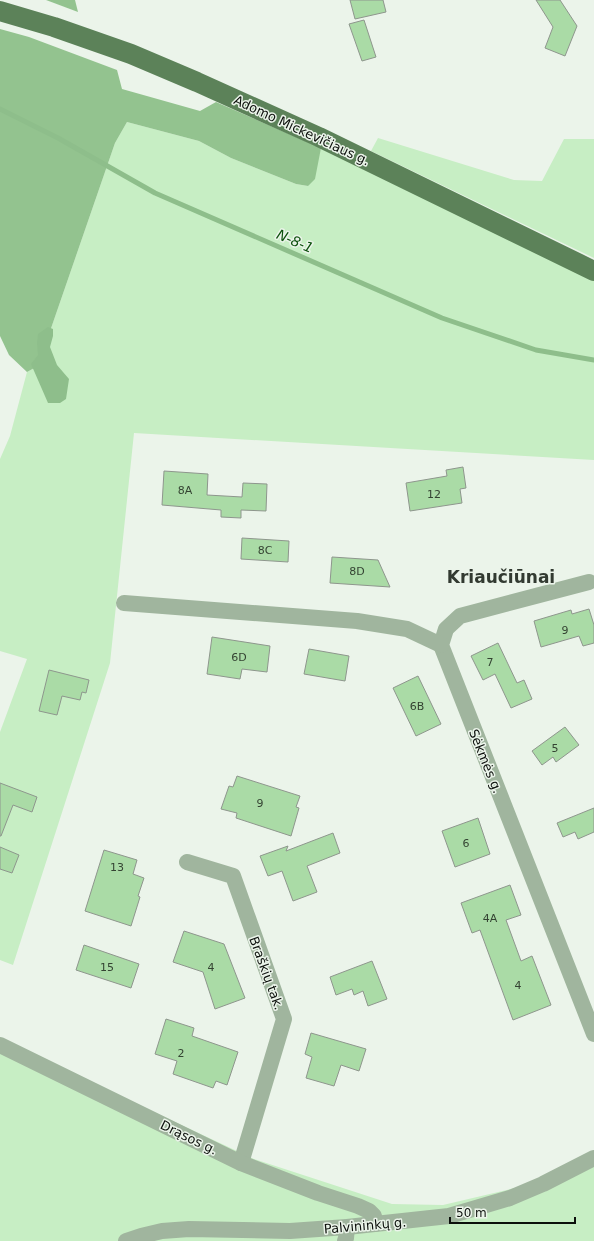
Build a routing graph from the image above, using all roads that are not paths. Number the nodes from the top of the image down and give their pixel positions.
1 (0, 11) edge
2 (594, 271) edge
3 (589, 582) dead end
4 (124, 603) dead end
5 (441, 645) junction
6 (187, 862) dead end
7 (594, 1034) edge
8 (0, 1045) edge
9 (594, 1158) edge
10 (241, 1162) junction
11 (375, 1224) junction
12 (346, 1234) edge
13 (126, 1241) edge

1 - 2 main road, Adomo Mickevičiaus g.
3 - 5 street
4 - 5 street
5 - 7 street, Sėkmės g.
6 - 10 street, Braškių tak.
8 - 10 street, Drąsos g.
9 - 11 street, Palvininkų g.
10 - 11 street, Drąsos g.
11 - 12 street, Palvininkų g.
12 - 13 street, Palvininkų g.

